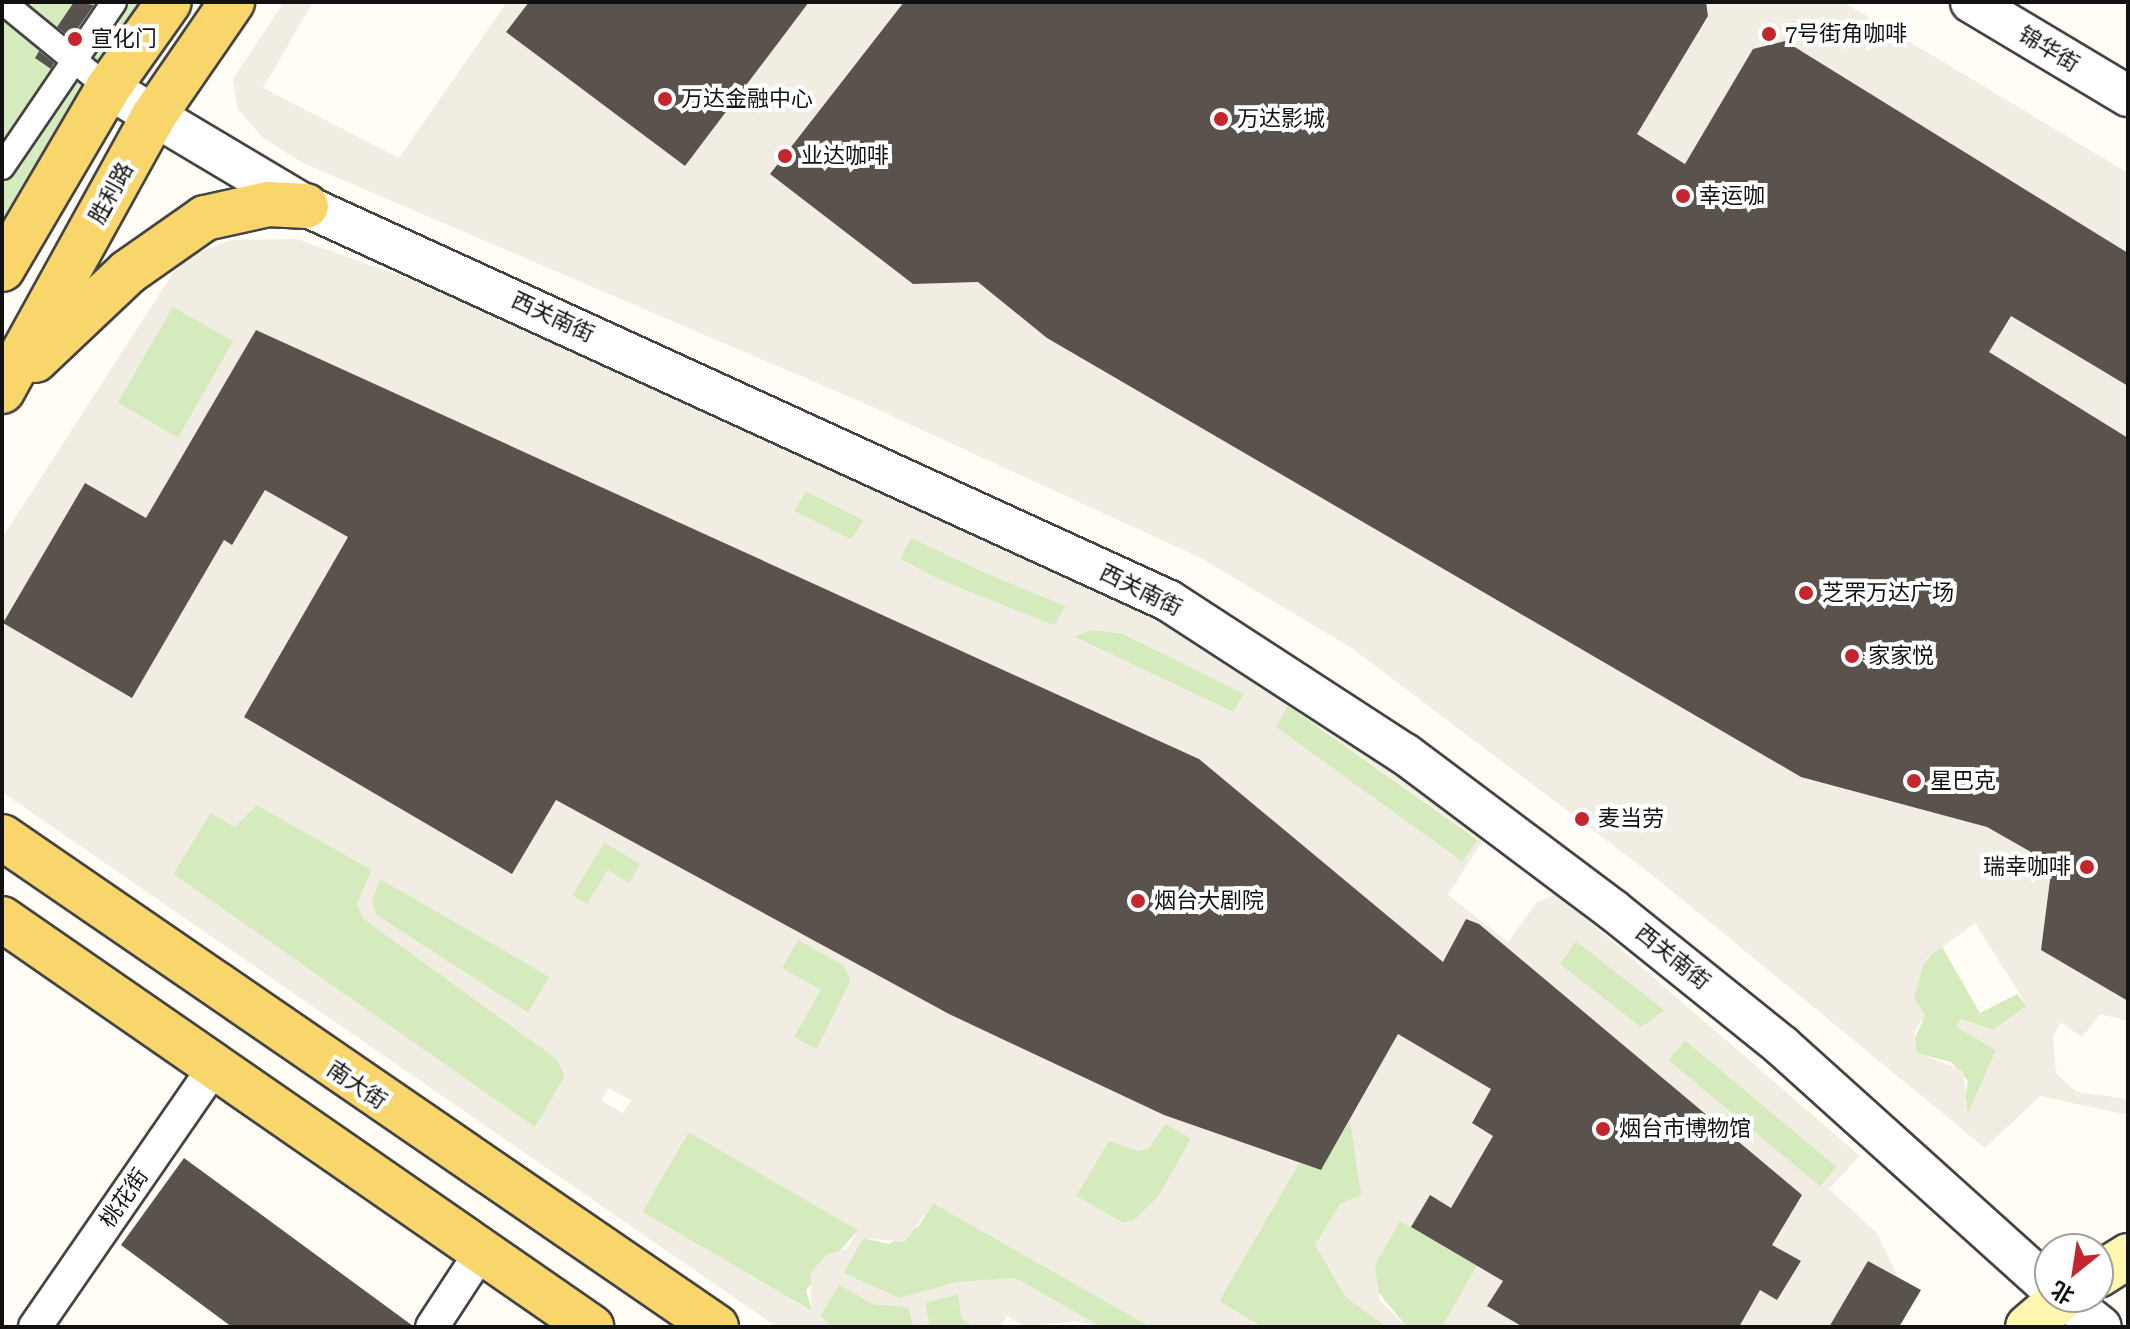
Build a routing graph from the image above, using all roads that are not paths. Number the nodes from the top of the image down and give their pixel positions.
1 (3, 2) edge
2 (114, 2) edge
3 (169, 2) edge
4 (232, 2) edge
5 (1971, 2) edge
6 (71, 63) junction
7 (108, 88) junction
8 (2128, 96) edge
9 (153, 117) junction
10 (2, 167) edge
11 (306, 206) junction
12 (2, 269) edge
13 (2, 392) edge
14 (2, 837) edge
15 (2, 919) edge
16 (214, 1068) junction
17 (481, 1252) junction
18 (2034, 1273) edge
19 (2044, 1313) edge
20 (2083, 1313) edge
21 (35, 1327) edge
22 (432, 1327) edge
23 (591, 1327) edge
24 (716, 1327) edge
25 (2028, 1327) edge
26 (2101, 1327) edge

1 - 6 street
2 - 6 street
3 - 7 main road
4 - 9 main road, 胜利路
5 - 8 street, 锦华街
6 - 7 street
6 - 10 street
7 - 9 street, 西关南街
7 - 12 main road
9 - 11 street, 西关南街
9 - 13 main road, 胜利路
11 - 13 main road
11 - 18 street, 西关南街
14 - 24 main road, 南大街
15 - 16 main road
16 - 17 main road
16 - 21 street, 桃花街
17 - 22 street
17 - 23 main road
19 - 25 main road
20 - 26 street

